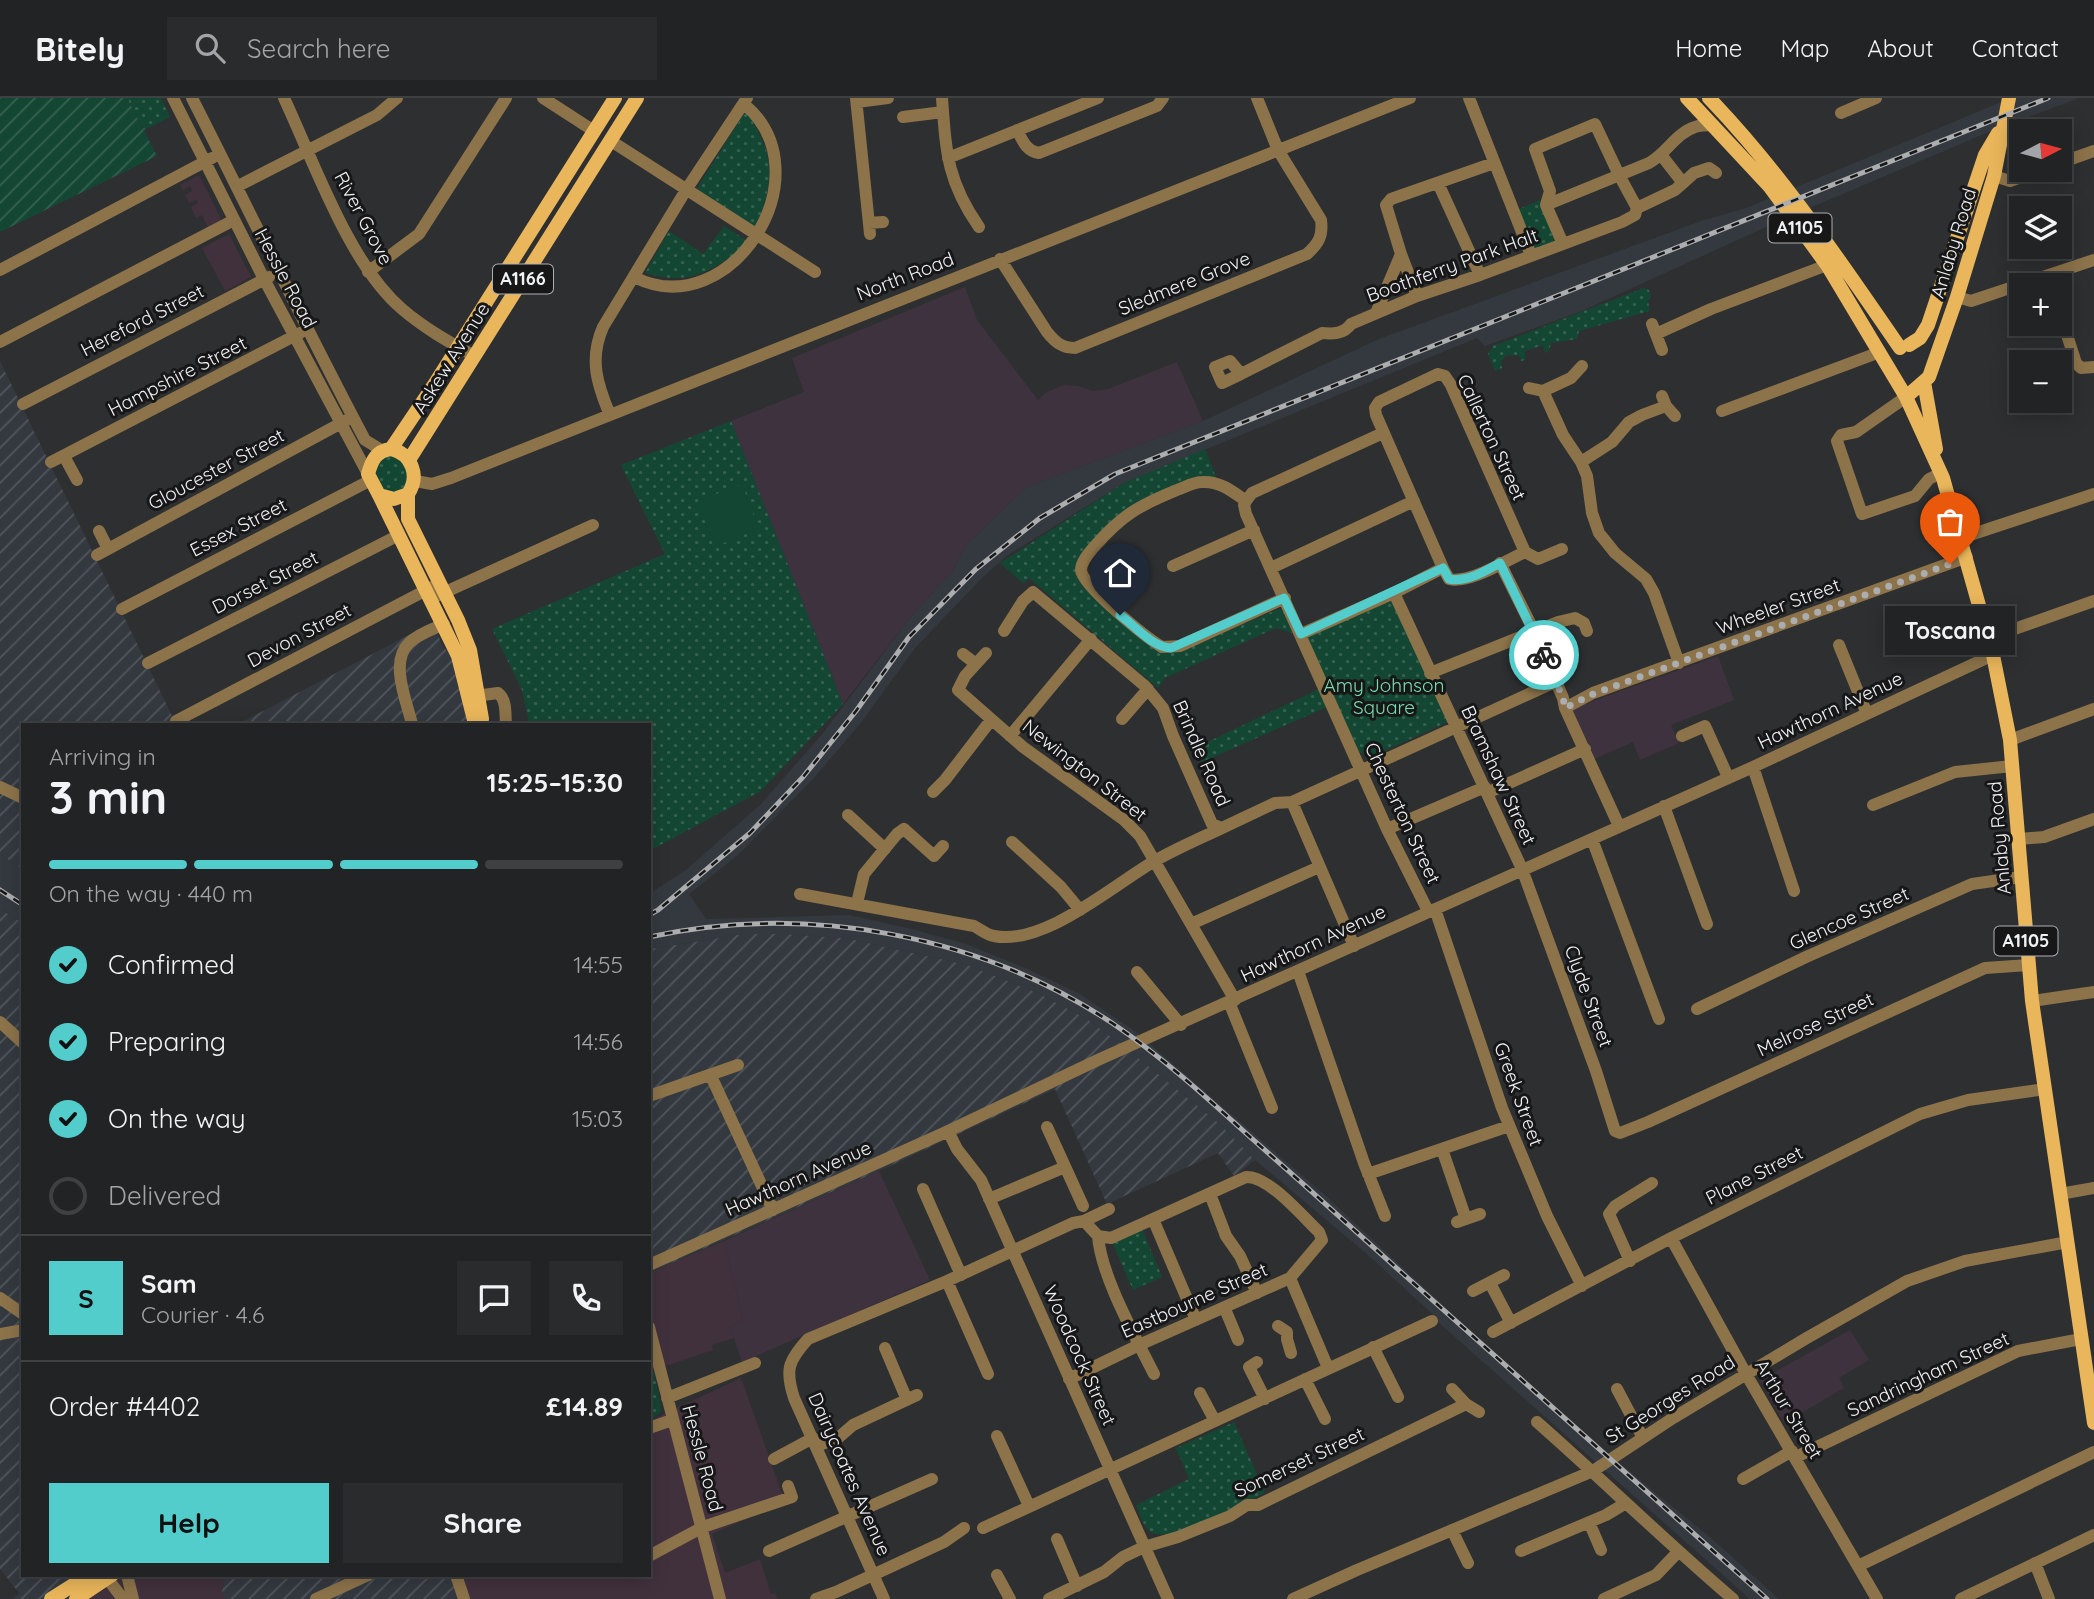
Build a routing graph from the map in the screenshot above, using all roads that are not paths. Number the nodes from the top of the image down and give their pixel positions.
1 (173, 98) edge
2 (192, 98) edge
3 (284, 98) edge
4 (397, 98) edge
5 (506, 98) edge
6 (543, 98) edge
7 (615, 98) edge
8 (637, 98) edge
9 (942, 98) edge
10 (1097, 98) edge
11 (1163, 98) edge
12 (1256, 98) edge
13 (1410, 98) edge
14 (1469, 98) edge
15 (1687, 98) edge
16 (1709, 98) edge
17 (1877, 98) edge
18 (857, 100) edge
19 (892, 100) edge
20 (746, 101) edge
21 (2009, 101) edge
22 (1698, 110) junction
23 (943, 112) junction
24 (1841, 113) dead end
25 (903, 117) dead end
26 (1713, 125) junction
27 (1694, 127) junction
28 (2001, 129) junction
29 (1017, 130) junction
30 (594, 131) junction
31 (611, 141) junction
32 (1278, 150) junction
33 (309, 151) junction
34 (2094, 151) edge
35 (221, 153) junction
36 (1662, 156) junction
37 (948, 158) junction
38 (2072, 159) edge
39 (205, 161) junction
40 (1494, 163) junction
41 (1717, 174) dead end
42 (1619, 175) junction
43 (1994, 176) junction
44 (2009, 181) edge
45 (1438, 183) junction
46 (1683, 183) junction
47 (238, 186) junction
48 (686, 190) junction
49 (1546, 205) junction
50 (1637, 208) junction
51 (234, 220) junction
52 (883, 222) dead end
53 (979, 227) dead end
54 (758, 235) junction
55 (1563, 244) junction
56 (1401, 254) junction
57 (1531, 255) junction
58 (1000, 259) junction
59 (2094, 260) edge
60 (1826, 265) junction
61 (0, 270) edge
62 (278, 272) junction
63 (368, 272) junction
64 (815, 272) dead end
65 (2066, 273) edge
66 (1480, 275) junction
67 (634, 277) junction
68 (264, 279) junction
69 (2009, 291) edge
70 (1418, 296) junction
71 (1957, 297) junction
72 (1376, 313) junction
73 (307, 330) junction
74 (2067, 336) edge
75 (295, 337) junction
76 (0, 342) edge
77 (1904, 346) junction
78 (458, 347) junction
79 (1662, 350) dead end
80 (1880, 352) junction
81 (474, 356) junction
82 (1583, 364) dead end
83 (1932, 367) junction
84 (2094, 367) edge
85 (1241, 374) dead end
86 (1894, 377) junction
87 (1924, 382) junction
88 (1906, 397) junction
89 (23, 404) dead end
90 (1667, 406) dead end
91 (1722, 411) dead end
92 (610, 415) junction
93 (353, 417) junction
94 (341, 424) junction
95 (1383, 433) junction
96 (387, 450) junction
97 (64, 456) junction
98 (409, 460) junction
99 (51, 462) dead end
100 (1581, 462) junction
101 (1940, 468) junction
102 (370, 477) junction
103 (77, 480) dead end
104 (412, 487) junction
105 (2094, 494) edge
106 (379, 495) junction
107 (1246, 500) junction
108 (1413, 501) junction
109 (593, 524) dead end
110 (1254, 530) junction
111 (99, 531) dead end
112 (399, 535) junction
113 (1961, 538) junction
114 (1562, 549) dead end
115 (1525, 552) junction
116 (1967, 557) junction
117 (1500, 563) junction
118 (1173, 566) dead end
119 (1271, 568) junction
120 (1446, 574) junction
121 (442, 587) junction
122 (428, 595) junction
123 (1388, 595) junction
124 (1284, 598) junction
125 (2094, 601) edge
126 (122, 609) dead end
127 (444, 624) junction
128 (1588, 624) dead end
129 (1004, 631) dead end
130 (1534, 631) junction
131 (1301, 634) junction
132 (1989, 638) junction
133 (1090, 639) junction
134 (1845, 649) dead end
135 (986, 653) dead end
136 (963, 654) dead end
137 (1993, 654) junction
138 (148, 663) dead end
139 (1679, 663) junction
140 (976, 664) junction
141 (1430, 673) junction
142 (1555, 682) junction
143 (1148, 689) junction
144 (473, 696) junction
145 (1565, 708) junction
146 (2094, 709) edge
147 (1867, 714) junction
148 (1122, 719) dead end
149 (991, 720) junction
150 (176, 721) dead end
151 (412, 723) edge
152 (475, 723) edge
153 (483, 723) edge
154 (506, 723) edge
155 (1457, 728) junction
156 (1010, 736) junction
157 (1682, 736) dead end
158 (2010, 740) junction
159 (1585, 749) junction
160 (2012, 766) junction
161 (1753, 767) junction
162 (1362, 769) junction
163 (1728, 777) junction
164 (945, 780) junction
165 (0, 787) edge
166 (957, 789) dead end
167 (1486, 790) junction
168 (933, 792) dead end
169 (21, 798) edge
170 (1292, 803) junction
171 (1873, 805) dead end
172 (1664, 806) junction
173 (2094, 819) edge
174 (850, 821) dead end
175 (1619, 826) junction
176 (1222, 828) junction
177 (1387, 829) junction
178 (1592, 839) junction
179 (2019, 839) junction
180 (1012, 842) dead end
181 (885, 849) junction
182 (940, 855) dead end
183 (1154, 862) junction
184 (1319, 867) junction
185 (1522, 869) junction
186 (2021, 877) junction
187 (1794, 891) dead end
188 (800, 894) dead end
189 (857, 903) junction
190 (1080, 910) junction
191 (1431, 910) junction
192 (1191, 924) junction
193 (1707, 924) dead end
194 (1354, 946) junction
195 (2029, 965) junction
196 (1298, 971) junction
197 (1137, 972) dead end
198 (2094, 992) edge
199 (1232, 1001) junction
200 (2032, 1001) junction
201 (1697, 1009) dead end
202 (1659, 1019) dead end
203 (0, 1022) edge
204 (1181, 1025) junction
205 (21, 1042) edge
206 (738, 1065) dead end
207 (711, 1076) junction
208 (2045, 1089) junction
209 (651, 1095) edge
210 (1274, 1102) dead end
211 (1509, 1126) junction
212 (1047, 1127) dead end
213 (948, 1131) junction
214 (1620, 1133) joint
215 (1441, 1149) junction
216 (1065, 1167) junction
217 (1366, 1168) junction
218 (1652, 1183) dead end
219 (923, 1188) dead end
220 (2094, 1188) edge
221 (1210, 1194) junction
222 (2060, 1194) junction
223 (989, 1199) junction
224 (1083, 1206) dead end
225 (1109, 1209) dead end
226 (773, 1210) junction
227 (1480, 1214) dead end
228 (1385, 1216) dead end
229 (1153, 1219) junction
230 (1084, 1221) junction
231 (1098, 1236) junction
232 (1671, 1238) junction
233 (2068, 1242) junction
234 (1013, 1251) junction
235 (1630, 1261) junction
236 (651, 1264) edge
237 (961, 1275) junction
238 (1504, 1275) dead end
239 (1290, 1278) junction
240 (947, 1281) junction
241 (1490, 1283) junction
242 (1582, 1286) junction
243 (1473, 1291) dead end
244 (1257, 1293) junction
245 (0, 1298) edge
246 (1225, 1308) junction
247 (21, 1313) edge
248 (1196, 1320) junction
249 (1433, 1321) dead end
250 (1511, 1323) junction
251 (1310, 1324) junction
252 (21, 1330) edge
253 (1493, 1332) dead end
254 (0, 1334) edge
255 (651, 1335) edge
256 (2081, 1339) junction
257 (1238, 1340) dead end
258 (1139, 1345) junction
259 (1373, 1347) junction
260 (885, 1348) dead end
261 (1292, 1353) dead end
262 (1257, 1362) dead end
263 (755, 1363) dead end
264 (1328, 1368) junction
265 (981, 1371) dead end
266 (1746, 1374) junction
267 (1153, 1375) dead end
268 (1069, 1379) junction
269 (1305, 1379) junction
270 (1452, 1389) dead end
271 (1617, 1389) dead end
272 (1201, 1393) dead end
273 (1398, 1397) dead end
274 (667, 1398) junction
275 (1265, 1399) junction
276 (2092, 1402) edge
277 (1466, 1404) junction
278 (1479, 1412) dead end
279 (1325, 1419) dead end
280 (672, 1420) junction
281 (1215, 1421) junction
282 (1537, 1422) dead end
283 (2094, 1423) edge
284 (651, 1428) edge
285 (997, 1436) dead end
286 (1643, 1438) junction
287 (815, 1442) junction
288 (2094, 1452) edge
289 (1794, 1454) junction
290 (774, 1459) dead end
291 (1111, 1469) junction
292 (1593, 1471) junction
293 (932, 1479) dead end
294 (1743, 1479) dead end
295 (788, 1486) dead end
296 (1626, 1503) junction
297 (1029, 1506) junction
298 (848, 1516) junction
299 (1589, 1522) junction
300 (703, 1527) junction
301 (964, 1528) dead end
302 (983, 1528) dead end
303 (1452, 1531) junction
304 (2094, 1535) edge
305 (1057, 1539) dead end
306 (1144, 1547) junction
307 (1601, 1550) dead end
308 (769, 1551) dead end
309 (1678, 1552) junction
310 (1528, 1553) dead end
311 (651, 1555) edge
312 (1468, 1563) dead end
313 (2035, 1563) junction
314 (1858, 1566) junction
315 (874, 1574) junction
316 (997, 1575) dead end
317 (86, 1577) edge
318 (109, 1577) edge
319 (111, 1577) edge
320 (128, 1577) edge
321 (364, 1577) edge
322 (457, 1577) edge
323 (1077, 1586) junction
324 (51, 1599) edge
325 (76, 1599) edge
326 (123, 1599) edge
327 (133, 1599) edge
328 (316, 1599) edge
329 (464, 1599) edge
330 (720, 1599) edge
331 (816, 1599) edge
332 (884, 1599) edge
333 (1010, 1599) edge
334 (1049, 1599) edge
335 (1168, 1599) edge
336 (1293, 1599) edge
337 (1604, 1599) edge
338 (1733, 1599) edge
339 (1877, 1599) edge
340 (1961, 1599) edge
341 (2049, 1599) edge

1 - 39 street, Hessle Road
2 - 35 street, Hessle Road
3 - 33 street, River Grove
4 - 33 street
5 - 63 street
6 - 30 street
7 - 30 main road, Askew Avenue / A1166
8 - 31 main road, Askew Avenue / A1166
9 - 23 street
10 - 29 street
11 - 29 street
12 - 32 street
13 - 32 street, North Road
14 - 40 street
15 - 22 main road, A1105
16 - 77 main road, A1105
17 - 24 street
18 - 19 street
18 - 52 street
20 - 48 street
20 - 54 street
21 - 28 main road, Anlaby Road
22 - 26 main road, A1105
22 - 27 street
23 - 25 street
23 - 37 street
26 - 27 street
26 - 60 main road, A1105
27 - 36 street
28 - 43 main road, Anlaby Road
28 - 77 main road, Anlaby Road
29 - 37 street
30 - 78 main road, Askew Avenue / A1166
31 - 48 street
31 - 81 main road, Askew Avenue / A1166
32 - 58 street, North Road
32 - 58 street, Sledmere Grove
33 - 47 street
33 - 63 street, River Grove
34 - 38 street
35 - 39 street
35 - 47 street, Hessle Road
36 - 42 street
36 - 46 street
37 - 53 street
39 - 51 street, Hessle Road
39 - 61 street
40 - 45 street
40 - 57 street
41 - 46 street, Boothferry Park Halt
42 - 49 street
42 - 49 street
42 - 50 street
43 - 44 street
43 - 71 main road, Anlaby Road
45 - 56 street
45 - 66 street
46 - 50 street, Boothferry Park Halt
47 - 62 street, Hessle Road
48 - 54 street
48 - 67 street
49 - 55 street
50 - 55 street, Boothferry Park Halt
51 - 68 street, Hessle Road
51 - 76 street
54 - 64 street
54 - 67 street
55 - 57 street, Boothferry Park Halt
56 - 70 street
56 - 72 street
57 - 66 street, Boothferry Park Halt
58 - 92 street, North Road
59 - 65 street
60 - 79 street
60 - 80 main road, A1105
62 - 68 street, Hereford Street
62 - 73 street, Hessle Road
63 - 78 street, River Grove
66 - 70 street, Boothferry Park Halt
67 - 92 street
68 - 75 street, Hessle Road
68 - 89 street, Hereford Street
69 - 71 street
70 - 72 street, Boothferry Park Halt
71 - 83 main road, Anlaby Road
72 - 85 street, Boothferry Park Halt
73 - 75 street, Hampshire Street
73 - 93 street, Hessle Road
74 - 84 street
75 - 94 street, Hessle Road
75 - 97 street, Hampshire Street
77 - 83 main road, A1105
77 - 86 main road
78 - 81 street, River Grove
78 - 96 main road, Askew Avenue / A1166
80 - 86 main road, A1105
80 - 91 street
81 - 98 main road, Askew Avenue / A1166
82 - 100 street
83 - 87 main road
86 - 87 main road
86 - 88 main road, A1105
87 - 88 main road
87 - 101 main road, Anlaby Road / A1105
88 - 101 main road, Anlaby Road / A1105
88 - 101 street
90 - 100 street
92 - 104 street, North Road
93 - 94 street, Gloucester Street
93 - 96 street, Hessle Road
94 - 102 street, Hessle Road
94 - 111 street, Gloucester Street
95 - 107 street
95 - 108 street, Callerton Street
95 - 115 street, Callerton Street
96 - 98 main road
96 - 102 main road
97 - 99 street, Hampshire Street
97 - 103 street
98 - 104 main road
100 - 139 street
101 - 113 main road, Anlaby Road / A1105
102 - 106 main road
102 - 126 street, Essex Street
104 - 106 main road
104 - 121 main road
105 - 113 street
106 - 112 main road
107 - 110 street, Chesterton Street
107 - 124 street
108 - 119 street
108 - 120 street, Callerton Street
109 - 121 street, Devon Street
110 - 118 street
110 - 119 street, Chesterton Street
112 - 122 main road
112 - 138 street, Dorset Street
113 - 116 main road, Anlaby Road / A1105
114 - 115 street
115 - 117 street
116 - 132 main road, Anlaby Road / A1105
116 - 139 street, Wheeler Street
117 - 120 street
117 - 130 street
119 - 124 street, Chesterton Street
120 - 123 street
121 - 122 street, Devon Street
121 - 144 main road
122 - 127 main road
122 - 150 street, Devon Street
123 - 131 street
123 - 141 street, Bramshaw Street
124 - 131 street, Chesterton Street
125 - 132 street
127 - 144 main road
127 - 151 street
128 - 130 street
129 - 133 street, Brindle Road
130 - 141 street
130 - 142 street
131 - 162 street, Chesterton Street
132 - 137 main road, Anlaby Road / A1105
133 - 143 street, Brindle Road
133 - 156 street
134 - 147 street
135 - 140 street, Newington Street
136 - 140 street
137 - 147 street, Hawthorn Avenue
137 - 158 main road, Anlaby Road / A1105
139 - 145 street, Wheeler Street
140 - 149 street, Newington Street
141 - 155 street, Bramshaw Street
142 - 145 street
142 - 155 street, Brindle Road
143 - 148 street
143 - 176 street, Brindle Road
144 - 152 main road
144 - 153 main road
144 - 154 street
145 - 159 street
146 - 158 street
147 - 161 street, Hawthorn Avenue
149 - 156 street, Newington Street
149 - 164 street
155 - 162 street, Brindle Road
155 - 167 street, Bramshaw Street
156 - 183 street, Newington Street
157 - 163 street
158 - 160 main road, Anlaby Road / A1105
159 - 167 street
159 - 175 street
160 - 171 street
160 - 179 main road, Anlaby Road / A1105
161 - 163 street, Hawthorn Avenue
161 - 187 street
162 - 170 street, Brindle Road
162 - 177 street, Chesterton Street
163 - 172 street, Hawthorn Avenue
164 - 166 street
164 - 168 street
165 - 169 street
167 - 177 street
167 - 185 street, Bramshaw Street
170 - 176 street, Brindle Road
170 - 184 street
172 - 175 street, Hawthorn Avenue
172 - 193 street
173 - 179 street
174 - 181 street
175 - 178 street, Hawthorn Avenue
176 - 183 street
177 - 191 street, Chesterton Street
178 - 185 street, Hawthorn Avenue
178 - 202 street
179 - 186 main road, Anlaby Road / A1105
180 - 190 street
181 - 182 street
181 - 189 street
183 - 190 street
183 - 192 street, Newington Street
184 - 192 street
184 - 194 street
185 - 191 street, Hawthorn Avenue
185 - 214 street, Clyde Street
186 - 195 main road, Anlaby Road / A1105
186 - 201 street, Glencoe Street
188 - 189 street
189 - 190 street
191 - 194 street, Hawthorn Avenue
191 - 211 street, Greek Street
192 - 199 street, Newington Street
194 - 196 street, Hawthorn Avenue
195 - 200 main road, Anlaby Road / A1105
195 - 214 street, Melrose Street
196 - 199 street, Hawthorn Avenue
196 - 217 street
197 - 204 street
198 - 200 street
199 - 204 street, Hawthorn Avenue
199 - 210 street, Newington Street
200 - 208 main road, Anlaby Road / A1105
203 - 205 street
204 - 213 street, Hawthorn Avenue
206 - 207 street
207 - 209 street
207 - 226 street
208 - 222 main road, Anlaby Road / A1105
208 - 232 street, Plane Street
211 - 215 street
211 - 242 street, Greek Street
212 - 216 street
213 - 223 street, Woodcock Street
213 - 226 street, Hawthorn Avenue
215 - 217 street
215 - 227 street
216 - 223 street
216 - 224 street
217 - 228 street
218 - 235 street
219 - 237 street
220 - 222 street
221 - 229 street
221 - 239 street, Eastbourne Street
221 - 244 street
222 - 233 main road, Anlaby Road / A1105
223 - 234 street, Woodcock Street
225 - 230 street, Dairycoates Avenue
226 - 236 street, Hawthorn Avenue
229 - 231 street
229 - 248 street
230 - 231 street
230 - 234 street, Dairycoates Avenue
231 - 258 street
232 - 235 street, Plane Street
232 - 266 street, Arthur Street
233 - 256 main road, Anlaby Road / A1105
233 - 266 street, St Georges Road
234 - 237 street, Dairycoates Avenue
234 - 268 street, Woodcock Street
235 - 242 street, Plane Street
237 - 240 street, Dairycoates Avenue
238 - 241 street
239 - 244 street, Eastbourne Street
239 - 251 street
240 - 265 street
240 - 287 street, Dairycoates Avenue
241 - 243 street
241 - 250 street
242 - 250 street, Plane Street
244 - 246 street, Eastbourne Street
245 - 247 street
246 - 248 street, Eastbourne Street
246 - 257 street
248 - 258 street, Eastbourne Street
249 - 259 street
250 - 253 street, Plane Street
251 - 261 street
251 - 264 street
252 - 254 street
255 - 274 street, Hessle Road
256 - 276 main road, Anlaby Road / A1105
256 - 289 street, Sandringham Street
258 - 267 street
258 - 268 street, Eastbourne Street
259 - 264 street
259 - 273 street
260 - 287 street
262 - 275 street
263 - 274 street
264 - 269 street
266 - 286 street, St Georges Road
266 - 289 street, Arthur Street
268 - 291 street, Woodcock Street
269 - 275 street
269 - 279 street
270 - 277 street
271 - 286 street
272 - 281 street
274 - 280 street, Hessle Road
275 - 281 street
276 - 283 main road, Anlaby Road / A1105
277 - 278 street
277 - 306 street, Somerset Street
280 - 284 street
280 - 300 street, Hessle Road
281 - 291 street
282 - 292 street
285 - 297 street
286 - 292 street, St Georges Road
287 - 290 street
287 - 298 street, Dairycoates Avenue
288 - 314 street
289 - 294 street, Sandringham Street
289 - 314 street, Arthur Street
291 - 297 street
291 - 306 street, Woodcock Street
292 - 296 street
292 - 303 street, St Georges Road
293 - 298 street
295 - 300 street
296 - 299 street
296 - 309 street
297 - 302 street
298 - 308 street
298 - 315 street, Dairycoates Avenue
299 - 307 street
299 - 310 street
300 - 311 street
300 - 330 street, Hessle Road
301 - 315 street
303 - 312 street
303 - 336 street, St Georges Road
304 - 313 street
305 - 323 street
306 - 323 street
306 - 335 street, Woodcock Street
309 - 337 street
309 - 338 street
313 - 340 street
313 - 341 street
314 - 339 street, Arthur Street
315 - 331 street
315 - 332 street, Dairycoates Avenue
316 - 333 street
317 - 324 main road
318 - 325 main road
319 - 326 street
320 - 327 street
321 - 328 street
322 - 329 street
323 - 334 street

